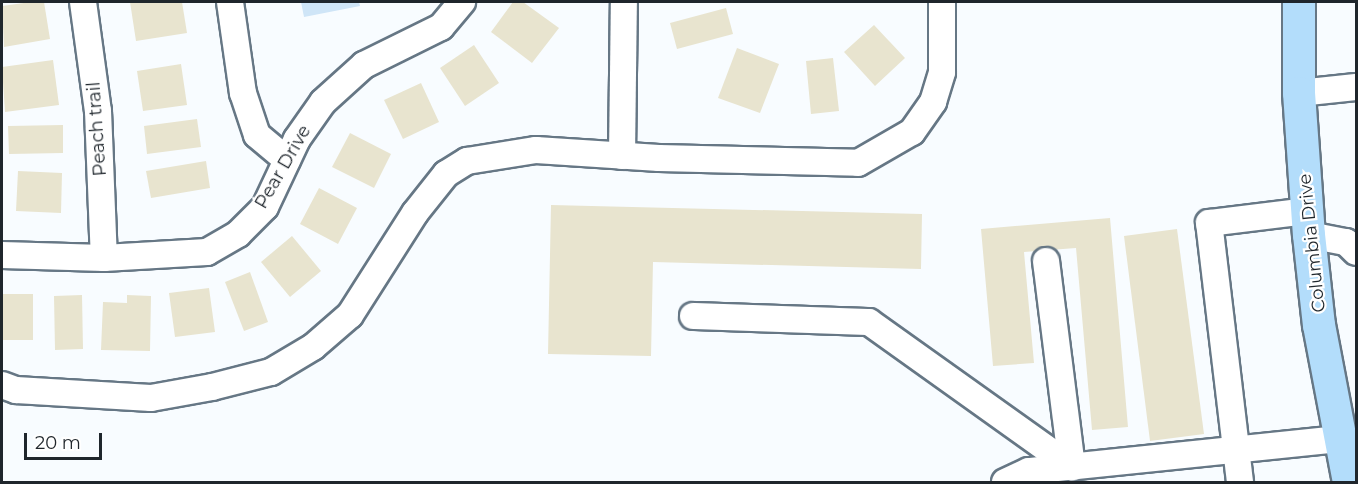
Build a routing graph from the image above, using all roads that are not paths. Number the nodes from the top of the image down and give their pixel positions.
1 (83, 2) edge
2 (230, 2) edge
3 (462, 2) edge
4 (624, 2) edge
5 (942, 2) edge
6 (1299, 2) edge
7 (1356, 87) edge
8 (1299, 93) junction
9 (622, 156) junction
10 (287, 160) junction
11 (1308, 223) junction
12 (1356, 252) edge
13 (2, 255) edge
14 (104, 258) junction
15 (1046, 261) dead end
16 (693, 316) dead end
17 (2, 385) edge
18 (1340, 439) junction
19 (1234, 451) junction
20 (1072, 467) junction
21 (1005, 483) edge
22 (1240, 483) edge
23 (1349, 483) edge

1 - 14 street, Peach trail
2 - 10 street
3 - 10 street, Pear Drive
4 - 9 street
5 - 9 street
6 - 8 main road, Columbia Drive
7 - 8 street
8 - 11 main road, Columbia Drive
9 - 17 street
10 - 14 street, Pear Drive
11 - 12 street
11 - 18 main road, Columbia Drive
11 - 19 street
13 - 14 street, Pear Drive
15 - 20 street
16 - 20 street
18 - 19 street
18 - 23 main road, Columbia Drive
19 - 20 street
19 - 22 street
20 - 21 street

